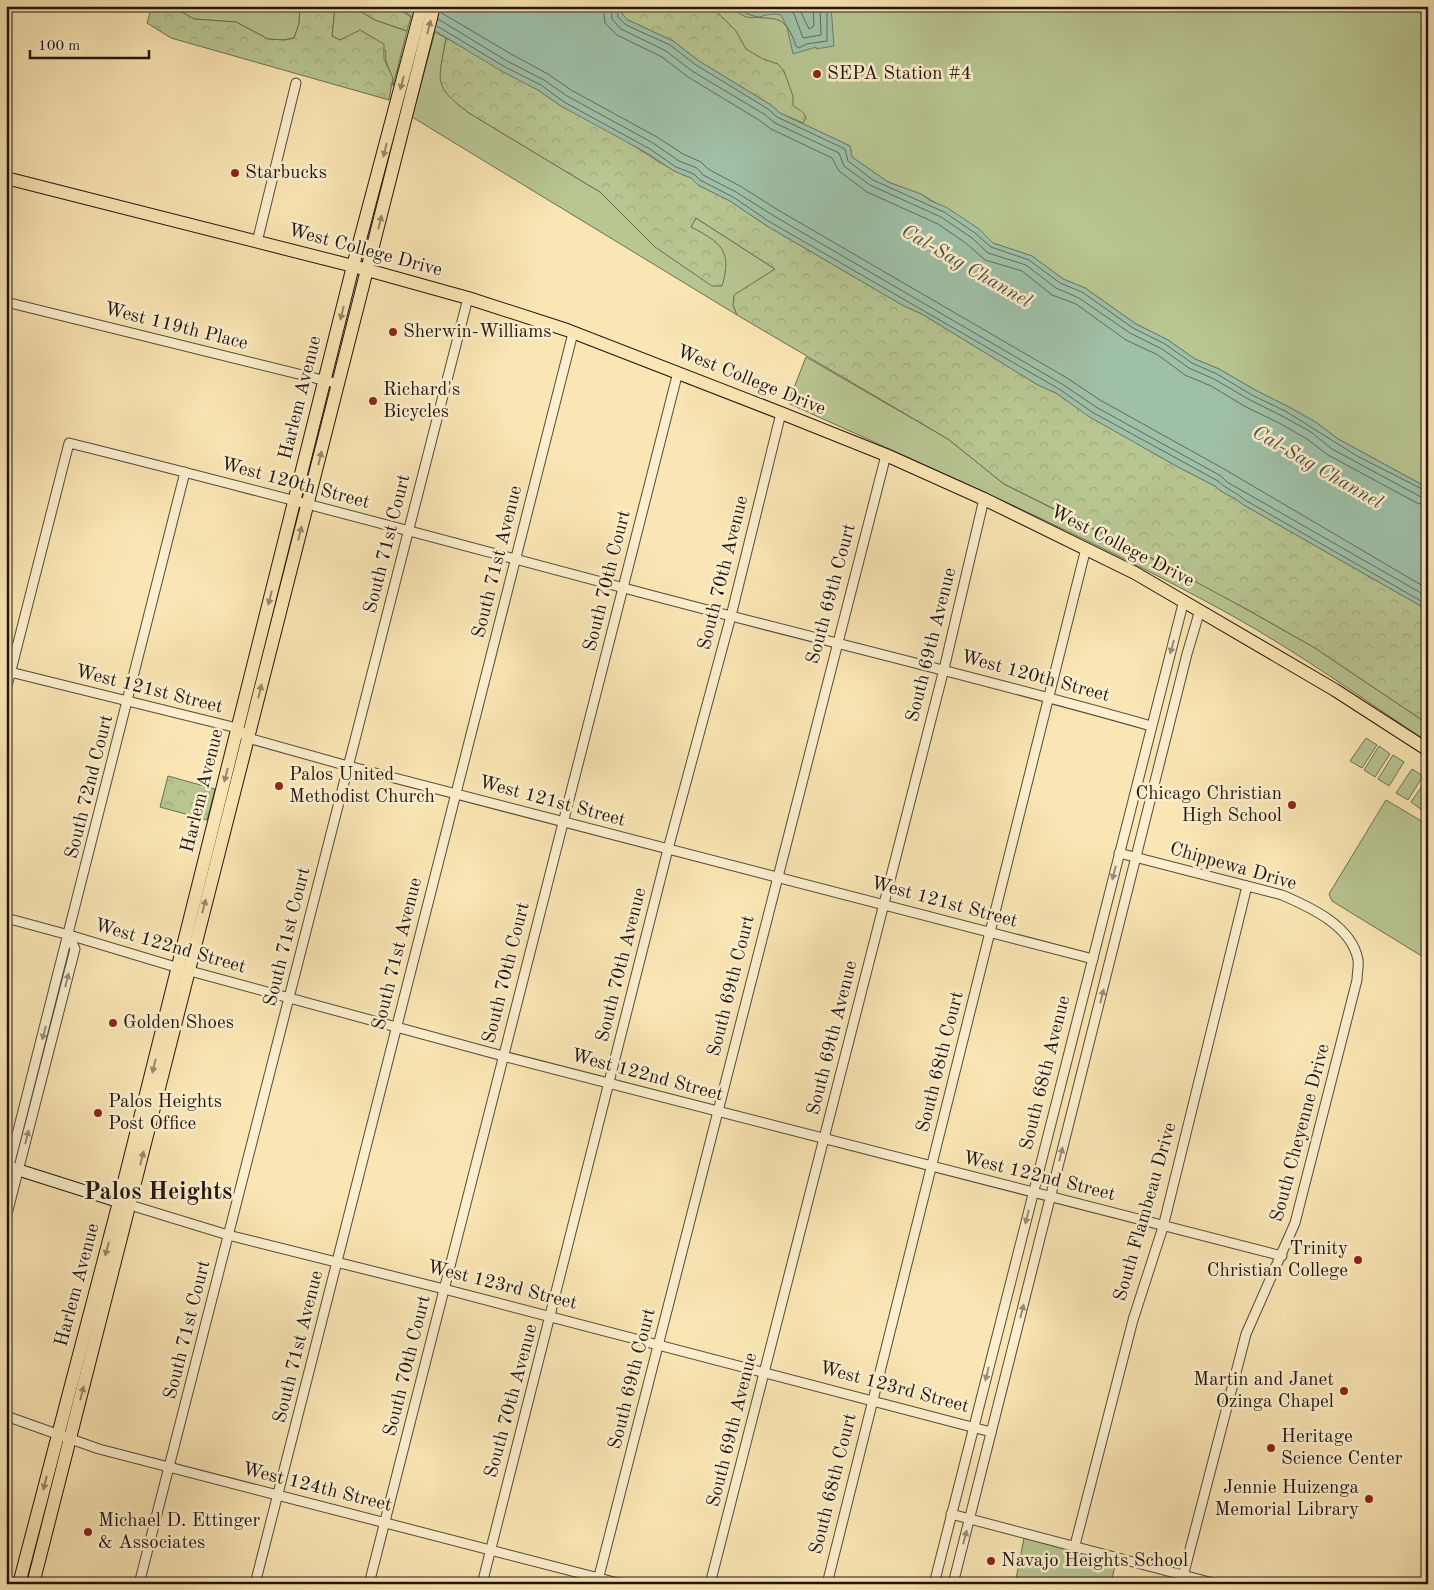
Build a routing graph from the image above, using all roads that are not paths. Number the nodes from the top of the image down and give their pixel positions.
1 (422, 6) edge
2 (434, 6) edge
3 (418, 47) junction
4 (296, 83) dead end
5 (6, 178) edge
6 (257, 242) junction
7 (353, 266) junction
8 (368, 270) junction
9 (468, 298) junction
10 (6, 302) edge
11 (573, 333) junction
12 (678, 372) junction
13 (325, 381) junction
14 (339, 384) junction
15 (781, 413) junction
16 (886, 455) junction
17 (185, 472) junction
18 (984, 499) junction
19 (302, 502) junction
20 (408, 531) junction
21 (1086, 548) junction
22 (515, 558) junction
23 (623, 588) junction
24 (1184, 600) junction
25 (1200, 610) junction
26 (731, 616) junction
27 (836, 641) junction
28 (944, 669) junction
29 (8, 672) edge
30 (6, 690) edge
31 (1050, 697) junction
32 (128, 702) junction
33 (1151, 726) junction
34 (237, 728) junction
35 (248, 738) junction
36 (1428, 750) edge
37 (348, 766) junction
38 (456, 794) junction
39 (563, 822) junction
40 (668, 849) junction
41 (1119, 853) junction
42 (1137, 858) junction
43 (776, 877) junction
44 (1247, 886) junction
45 (884, 904) junction
46 (6, 918) edge
47 (990, 932) junction
48 (69, 935) junction
49 (1353, 945) joint
50 (1093, 959) junction
51 (183, 969) junction
52 (289, 998) junction
53 (396, 1027) junction
54 (503, 1056) junction
55 (610, 1082) junction
56 (717, 1111) junction
57 (824, 1139) junction
58 (931, 1167) junction
59 (10, 1170) edge
60 (1033, 1192) junction
61 (1050, 1196) junction
62 (125, 1204) junction
63 (6, 1218) edge
64 (1163, 1227) junction
65 (228, 1235) junction
66 (1282, 1256) junction
67 (336, 1263) junction
68 (444, 1289) junction
69 (551, 1316) junction
70 (658, 1344) junction
71 (765, 1372) junction
72 (872, 1400) junction
73 (6, 1416) edge
74 (973, 1427) junction
75 (992, 1432) junction
76 (57, 1436) junction
77 (70, 1440) junction
78 (170, 1467) junction
79 (278, 1495) junction
80 (951, 1514) junction
81 (970, 1519) junction
82 (385, 1522) junction
83 (1075, 1545) junction
84 (490, 1550) junction
85 (1182, 1579) edge
86 (598, 1581) edge
87 (19, 1584) edge
88 (33, 1584) edge
89 (139, 1584) edge
90 (255, 1584) edge
91 (370, 1584) edge
92 (482, 1584) edge
93 (622, 1584) edge
94 (710, 1584) edge
95 (827, 1584) edge
96 (934, 1584) edge
97 (952, 1584) edge
98 (1217, 1584) edge

1 - 3 main road, Harlem Avenue
3 -> 2 main road, Harlem Avenue
3 -> 7 main road, Harlem Avenue
8 -> 3 main road, Harlem Avenue
4 - 6 street
5 - 6 main road, West College Drive
6 - 7 main road, West College Drive
7 - 8 main road, West College Drive
7 -> 13 main road, Harlem Avenue
8 - 9 main road, West College Drive
8 - 14 main road, Harlem Avenue
9 - 11 main road, West College Drive
9 - 20 street, South 71st Court
10 - 13 street, West 119th Place
11 - 12 main road, West College Drive
11 - 22 street, South 71st Avenue
12 - 15 main road, West College Drive
12 - 23 street, South 70th Court
13 - 14 street, West 119th Place
13 - 19 main road, Harlem Avenue
19 -> 14 main road, Harlem Avenue
15 - 16 main road, West College Drive
15 - 26 street, South 70th Avenue
16 - 18 main road, West College Drive
16 - 27 street, South 69th Court
17 - 19 street, West 120th Street
17 - 29 street, West 120th Street
17 - 32 street, South 72nd Court
18 - 21 main road, West College Drive
18 - 28 street, South 69th Avenue
19 - 20 street, West 120th Street
19 -> 34 main road, Harlem Avenue
35 -> 19 main road, Harlem Avenue
20 - 22 street, West 120th Street
20 - 37 street, South 71st Court
21 - 24 main road, West College Drive
21 - 31 street, South 68th Court
22 - 23 street, West 120th Street
22 - 38 street, South 71st Avenue
23 - 26 street, West 120th Street
23 - 39 street, South 70th Court
24 - 25 main road, West College Drive
24 -> 33 street, South 68th Avenue
25 - 36 main road, West College Drive
25 - 42 street
26 - 27 street, West 120th Street
26 - 40 street, South 70th Avenue
27 - 28 street, West 120th Street
27 - 43 street, South 69th Court
28 - 31 street, West 120th Street
28 - 45 street, South 69th Avenue
29 - 30 street
29 - 32 street, West 121st Street
31 - 33 street, West 120th Street
31 - 47 street, South 68th Court
32 - 34 street, West 121st Street
32 - 48 street, South 72nd Court
33 - 41 street, South 68th Avenue
34 - 35 street, West 121st Street
34 -> 51 main road, Harlem Avenue
35 - 37 street, West 121st Street
51 -> 35 main road, Harlem Avenue
37 - 38 street, West 121st Street
37 - 52 street, South 71st Court
38 - 39 street, West 121st Street
38 - 53 street, South 71st Avenue
39 - 40 street, West 121st Street
39 - 54 street, South 70th Court
40 - 43 street, West 121st Street
40 - 55 street, South 70th Avenue
41 - 42 street, Chippewa Drive
41 -> 50 street, South 68th Avenue
42 - 44 street, Chippewa Drive
61 -> 42 street
43 - 45 street, West 121st Street
43 - 56 street, South 69th Court
44 - 49 street, Chippewa Drive
44 - 64 street, South Flambeau Drive
45 - 47 street, West 121st Street
45 - 57 street, South 69th Avenue
46 - 48 street, West 122nd Street
47 - 50 street, West 121st Street
47 - 58 street, South 68th Court
48 - 51 street, West 122nd Street
48 - 59 street, South 72nd Court
49 - 66 street, South Cheyenne Drive
50 - 60 street, South 68th Avenue
51 - 52 street, West 122nd Street
51 - 62 main road, Harlem Avenue
52 - 53 street, West 122nd Street
52 - 65 street, South 71st Court
53 - 54 street, West 122nd Street
53 - 67 street, South 71st Avenue
54 - 55 street, West 122nd Street
54 - 68 street, South 70th Court
55 - 56 street, West 122nd Street
55 - 69 street, South 70th Avenue
56 - 57 street, West 122nd Street
56 - 70 street, South 69th Court
57 - 58 street, West 122nd Street
57 - 71 street, South 69th Avenue
58 - 60 street, West 122nd Street
58 - 72 street, South 68th Court
59 - 62 street, West 123rd Street
59 - 63 street, South 72nd Court
60 - 61 street, West 122nd Street
60 -> 74 street, South 68th Avenue
61 - 64 street, West 122nd Street
75 -> 61 street
62 - 65 street, West 123rd Street
62 -> 76 main road, Harlem Avenue
77 -> 62 main road, Harlem Avenue
64 - 66 street, West 122nd Street
64 - 83 street, South Flambeau Drive
65 - 67 street, West 123rd Street
65 - 78 street, South 71st Court
66 - 85 street, South Cheyenne Drive
67 - 68 street, West 123rd Street
67 - 79 street, South 71st Avenue
68 - 69 street, West 123rd Street
68 - 82 street, South 70th Court
69 - 70 street, West 123rd Street
69 - 84 street, South 70th Avenue
70 - 71 street, West 123rd Street
70 - 86 street, South 69th Court
71 - 72 street, West 123rd Street
71 - 94 street, South 69th Avenue
72 - 74 street, West 123rd Street
72 - 95 street, South 68th Court
73 - 76 street, West 124th Street
74 - 75 street, West 123rd Street
74 - 80 street, South 68th Avenue
75 - 81 street
76 - 77 street, West 124th Street
76 -> 87 main road, Harlem Avenue
77 - 78 street, West 124th Street
77 - 88 main road, Harlem Avenue
78 - 79 street, West 124th Street
78 - 89 street, South 71st Court
79 - 82 street, West 124th Street
79 - 90 street, South 71st Avenue
80 - 81 street
80 - 96 street, South 68th Avenue
81 - 83 street
97 -> 81 street
82 - 84 street, West 124th Street
82 - 91 street, South 70th Court
83 - 85 street
84 - 86 street, West 124th Street
84 - 92 street, South 70th Avenue
85 - 98 street
86 - 93 street, West 124th Street

